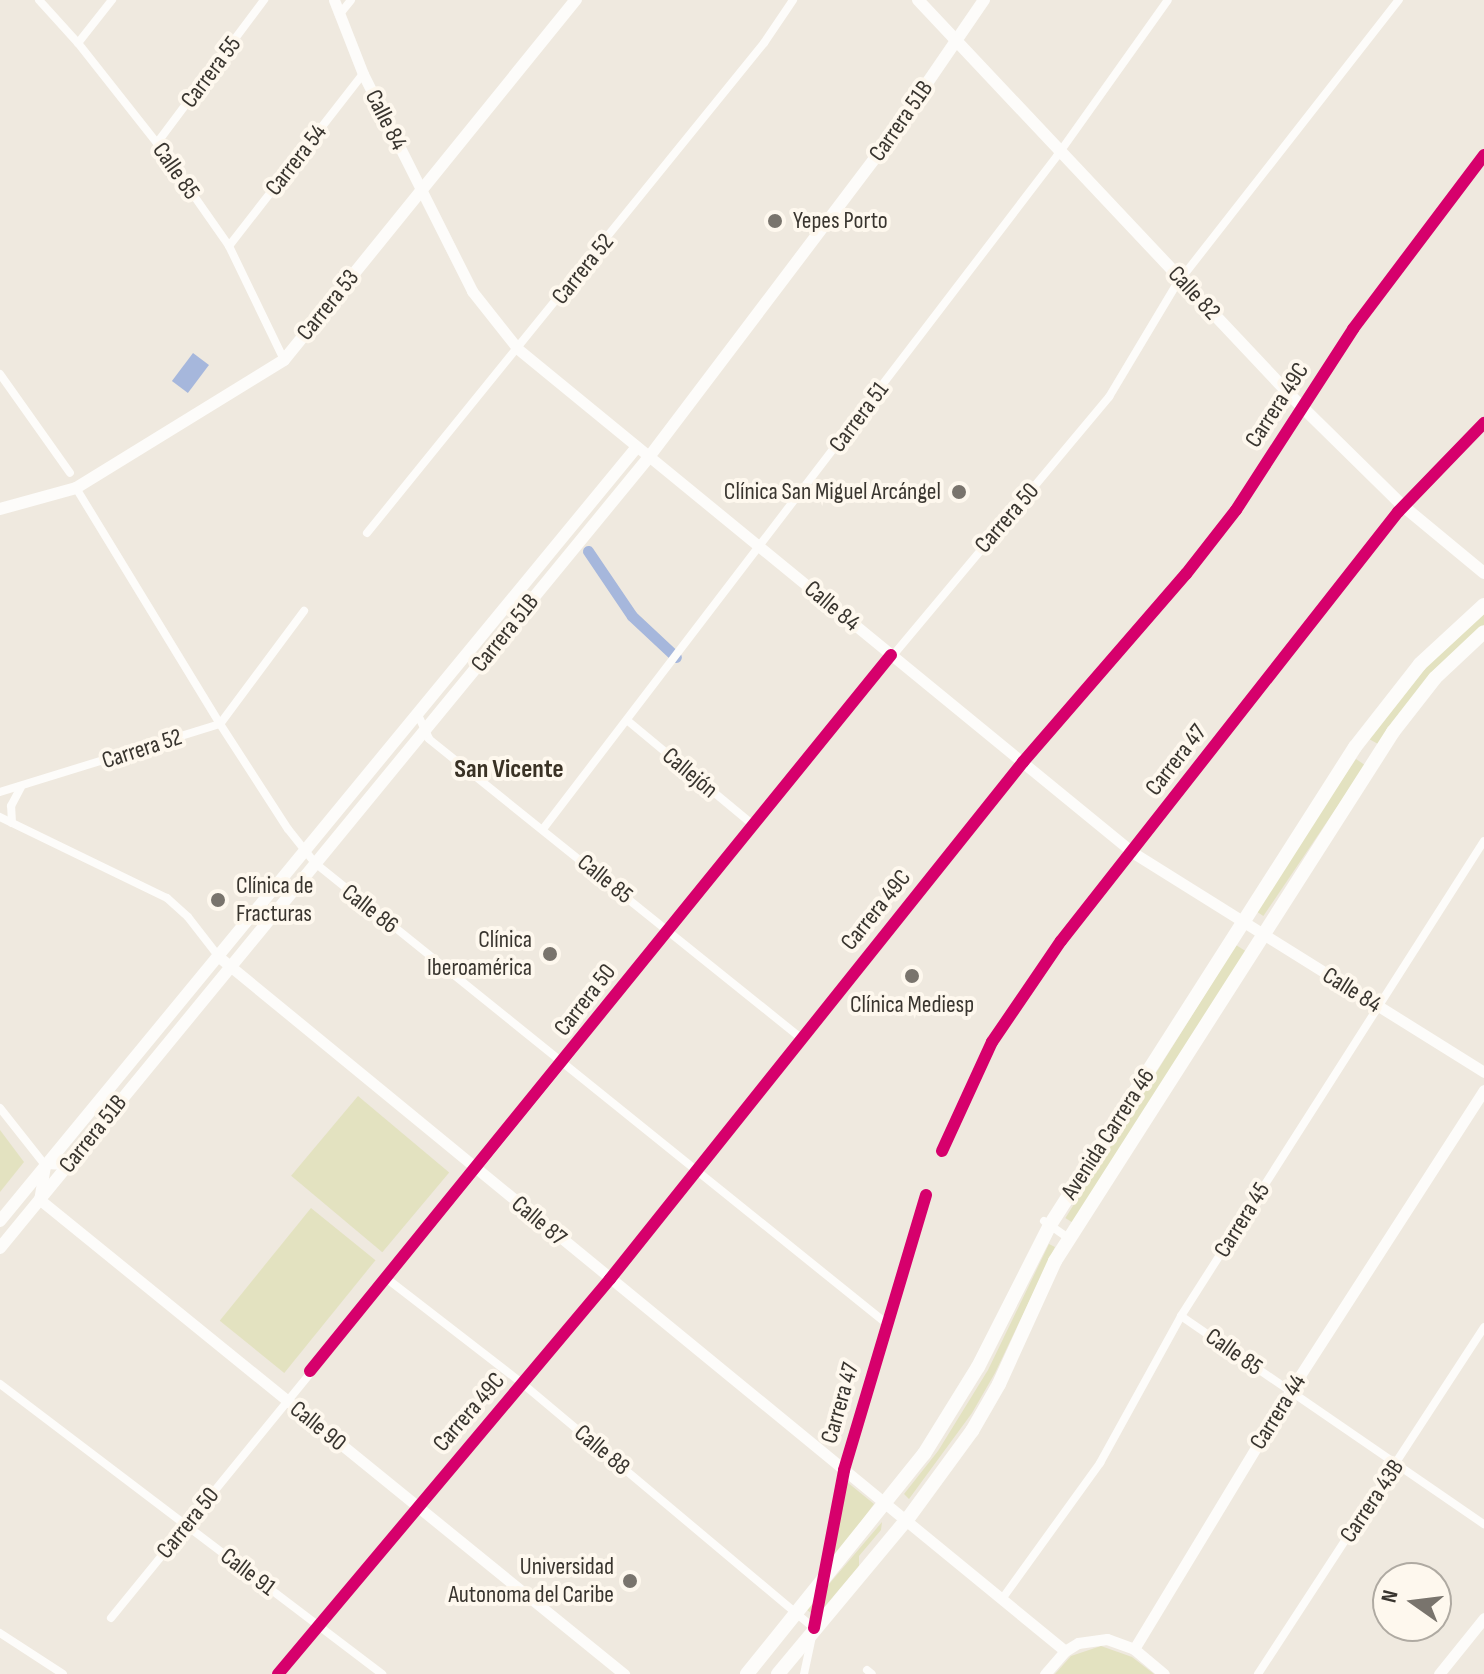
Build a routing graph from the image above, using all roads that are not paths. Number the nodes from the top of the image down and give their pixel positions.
1 (39, 0) edge
2 (112, 0) edge
3 (264, 0) edge
4 (334, 0) edge
5 (351, 0) edge
6 (576, 0) edge
7 (793, 0) edge
8 (918, 0) edge
9 (984, 0) edge
10 (1168, 0) edge
11 (1399, 0) edge
12 (338, 16) junction
13 (957, 40) junction
14 (78, 43) junction
15 (363, 74) junction
16 (157, 143) junction
17 (1061, 151) junction
18 (1484, 155) edge
19 (422, 191) junction
20 (229, 246) junction
21 (1181, 279) junction
22 (518, 349) junction
23 (284, 360) junction
24 (0, 374) edge
25 (1301, 407) junction
26 (1484, 423) edge
27 (637, 447) junction
28 (649, 457) junction
29 (70, 473) dead end
30 (76, 488) junction
31 (1403, 506) junction
32 (0, 509) edge
33 (367, 533) dead end
34 (761, 547) junction
35 (1484, 573) edge
36 (1484, 605) edge
37 (304, 611) dead end
38 (1484, 632) edge
39 (891, 655) junction
40 (418, 715) junction
41 (628, 721) junction
42 (220, 724) junction
43 (425, 731) junction
44 (1355, 747) junction
45 (1375, 761) junction
46 (1023, 762) junction
47 (22, 787) junction
48 (0, 792) edge
49 (0, 817) edge
50 (12, 823) junction
51 (752, 824) junction
52 (543, 829) junction
53 (1484, 841) edge
54 (306, 851) junction
55 (1132, 852) junction
56 (315, 863) junction
57 (1243, 922) junction
58 (668, 930) junction
59 (1265, 936) junction
60 (219, 957) junction
61 (231, 967) junction
62 (1378, 1006) junction
63 (801, 1038) junction
64 (563, 1063) junction
65 (1484, 1072) edge
66 (1484, 1090) edge
67 (0, 1108) edge
68 (942, 1151) dead end
69 (45, 1165) junction
70 (66, 1166) junction
71 (475, 1168) junction
72 (699, 1169) junction
73 (926, 1195) dead end
74 (39, 1199) junction
75 (0, 1221) edge
76 (1047, 1223) junction
77 (1070, 1239) junction
78 (0, 1248) edge
79 (386, 1278) junction
80 (610, 1279) junction
81 (1181, 1316) junction
82 (886, 1323) junction
83 (1484, 1327) edge
84 (0, 1384) edge
85 (523, 1384) junction
86 (1290, 1391) junction
87 (287, 1401) junction
88 (1397, 1464) junction
89 (844, 1470) junction
90 (884, 1503) junction
91 (417, 1506) junction
92 (905, 1520) junction
93 (1484, 1524) edge
94 (186, 1525) junction
95 (820, 1583) junction
96 (1002, 1599) junction
97 (795, 1613) junction
98 (111, 1618) dead end
99 (1484, 1618) edge
100 (318, 1624) junction
101 (814, 1628) junction
102 (0, 1633) edge
103 (1134, 1649) junction
104 (1065, 1651) junction
105 (63, 1674) edge
106 (278, 1674) edge
107 (382, 1674) edge
108 (624, 1674) edge
109 (747, 1674) edge
110 (778, 1674) edge
111 (804, 1674) edge
112 (1045, 1674) edge
113 (1164, 1674) edge
114 (1258, 1674) edge
115 (1439, 1674) edge

1 - 14 street, Calle 85
2 - 14 street
3 - 16 street, Carrera 55
4 - 12 street, Calle 84
5 - 12 street
6 - 19 main road, Carrera 53
7 - 22 street, Carrera 52
8 - 13 main road, Calle 82
9 - 13 main road, Carrera 51B
10 - 17 street, Carrera 51
11 - 21 street, Carrera 50
12 - 15 street, Calle 84
13 - 17 main road, Calle 82
13 - 28 main road, Carrera 51B
14 - 16 street, Calle 85
15 - 19 street, Calle 84
15 - 20 street, Carrera 54
16 - 20 street, Calle 85
17 - 21 main road, Calle 82
17 - 34 street, Carrera 51
18 - 25 street, Carrera 49C
19 - 22 street, Calle 84
19 - 23 main road, Carrera 53
20 - 23 street, Calle 85
21 - 25 main road, Calle 82
21 - 39 street, Carrera 50
22 - 27 street, Calle 84
22 - 33 street, Carrera 52
23 - 30 main road, Carrera 53
24 - 29 street
25 - 31 main road, Calle 82
25 - 46 street, Carrera 49C
26 - 31 street, Carrera 47
27 - 28 street, Calle 84
27 - 40 main road, Carrera 51B
28 - 34 street, Calle 84
28 - 43 main road, Carrera 51B
30 - 32 main road, Carrera 53
30 - 42 street, Calle 86
31 - 35 main road, Calle 82
31 - 55 street, Carrera 47
34 - 39 street, Calle 84
34 - 41 street, Carrera 51
36 - 44 main road, Avenida Carrera 46
37 - 42 street
38 - 45 main road, Avenida Carrera 46
39 - 46 street, Calle 84
39 - 51 street, Carrera 50
40 - 43 street, Calle 85
40 - 54 main road, Carrera 51B
41 - 51 street, Callejón
41 - 52 street, Carrera 51
42 - 47 street, Carrera 52
42 - 54 street, Calle 86
43 - 52 street, Calle 85
43 - 56 main road, Carrera 51B
44 - 45 main road
44 - 57 main road, Avenida Carrera 46
45 - 59 main road, Avenida Carrera 46
46 - 55 street, Calle 84
46 - 63 street, Carrera 49C
47 - 48 street, Carrera 52
47 - 50 street
49 - 50 street, Calle 87
50 - 60 street, Calle 87
51 - 58 street, Carrera 50
52 - 58 street, Calle 85
53 - 62 street, Carrera 45
54 - 56 street, Calle 86
54 - 60 main road, Carrera 51B
55 - 57 street, Calle 84
55 - 68 street, Carrera 47
56 - 61 main road, Carrera 51B
56 - 64 street, Calle 86
57 - 59 street, Calle 84
57 - 76 main road, Avenida Carrera 46
58 - 63 street, Calle 85
58 - 64 street, Carrera 50
59 - 62 street, Calle 84
59 - 77 main road, Avenida Carrera 46
60 - 61 street, Calle 87
60 - 69 main road, Carrera 51B
61 - 70 main road, Carrera 51B
61 - 71 street, Calle 87
62 - 65 street, Calle 84
62 - 81 street, Carrera 45
63 - 72 street, Carrera 49C
64 - 71 street, Carrera 50
64 - 72 street, Calle 86
66 - 86 street, Carrera 44
67 - 69 street
69 - 70 street
69 - 74 street
69 - 75 main road, Carrera 51B
70 - 74 main road, Carrera 51B
71 - 79 street, Carrera 50
71 - 80 street, Calle 87
72 - 80 street, Carrera 49C
72 - 82 street, Calle 86
73 - 82 street, Carrera 47
74 - 78 main road, Carrera 51B
74 - 87 street, Calle 90
76 - 77 street
76 - 90 main road, Avenida Carrera 46
77 - 92 main road, Avenida Carrera 46
79 - 85 street, Calle 88
79 - 87 street, Carrera 50
80 - 85 street, Carrera 49C
80 - 89 street, Calle 87
81 - 86 street, Calle 85
81 - 96 street, Carrera 45
82 - 89 street, Carrera 47
83 - 88 street, Carrera 43B
84 - 94 street, Calle 91
85 - 91 street, Carrera 49C
85 - 97 street, Calle 88
86 - 88 street, Calle 85
86 - 103 street, Carrera 44
87 - 91 street, Calle 90
87 - 94 street, Carrera 50
88 - 93 street, Calle 85
88 - 114 street, Carrera 43B
89 - 90 street, Calle 87
89 - 95 street, Carrera 47
90 - 92 street, Calle 87
90 - 95 main road, Avenida Carrera 46
91 - 100 street, Carrera 49C
91 - 108 street, Calle 90
92 - 96 street, Calle 87
92 - 101 main road, Avenida Carrera 46
94 - 98 street, Carrera 50
94 - 100 street, Calle 91
95 - 97 main road, Avenida Carrera 46
95 - 101 street, Carrera 47
96 - 104 street, Calle 87
97 - 101 street, Calle 88
97 - 109 main road, Avenida Carrera 46
99 - 115 street
100 - 106 street, Carrera 49C
100 - 107 street, Calle 91
101 - 110 main road, Avenida Carrera 46
101 - 111 street, Carrera 47
102 - 105 street
103 - 104 street
103 - 113 street
104 - 112 street

